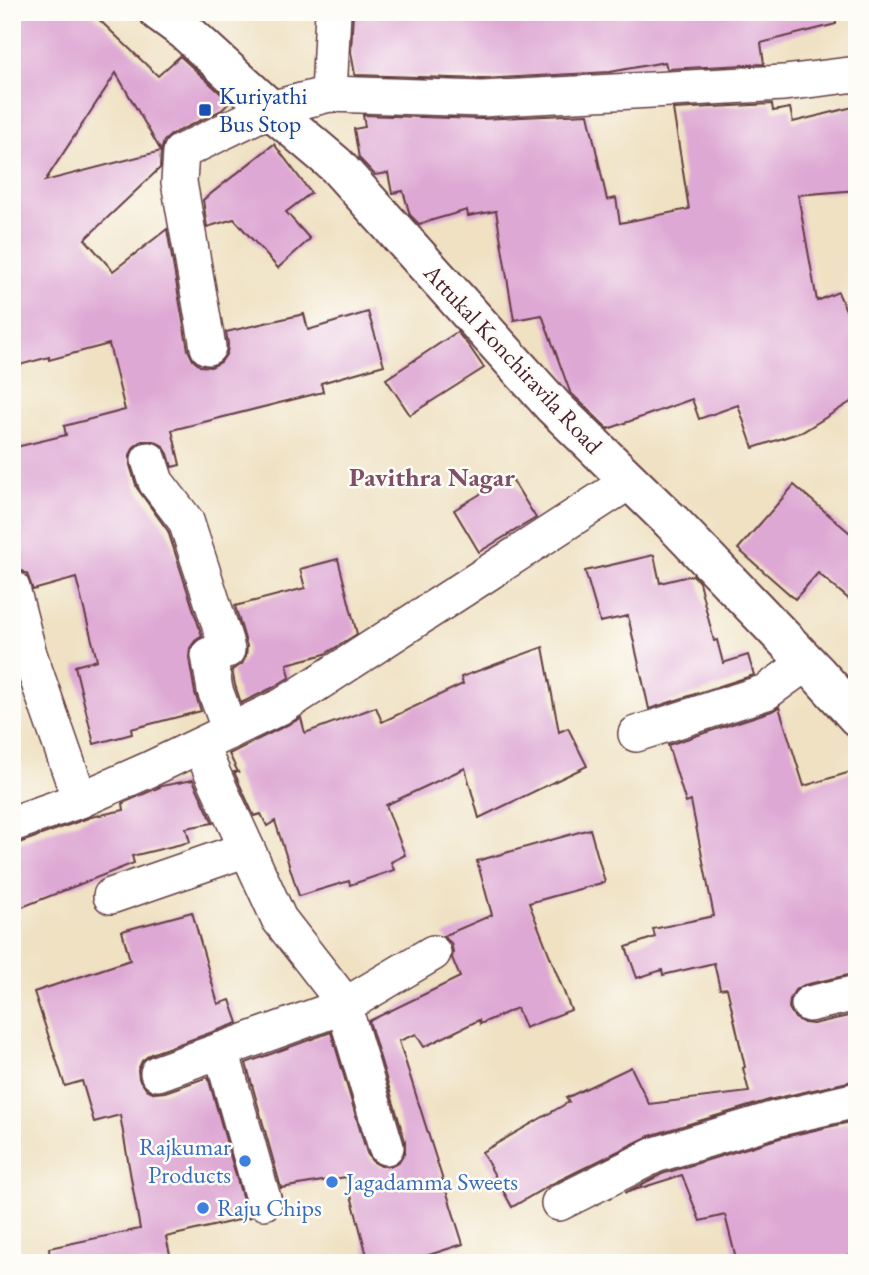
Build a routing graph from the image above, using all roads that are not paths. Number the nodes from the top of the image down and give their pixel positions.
1 (159, 12) edge
2 (333, 12) edge
3 (857, 74) edge
4 (329, 93) junction
5 (270, 109) junction
6 (208, 347) dead end
7 (149, 460) dead end
8 (629, 481) junction
9 (12, 588) edge
10 (806, 663) junction
11 (857, 717) edge
12 (636, 734) dead end
13 (215, 738) junction
14 (80, 800) junction
15 (12, 824) edge
16 (247, 849) junction
17 (111, 896) dead end
18 (433, 953) dead end
19 (857, 993) edge
20 (809, 1004) dead end
21 (344, 1006) junction
22 (222, 1050) junction
23 (158, 1073) dead end
24 (857, 1100) edge
25 (386, 1147) dead end
26 (264, 1202) dead end
27 (559, 1203) dead end

1 - 5 main road, Attukal Konchiravila Road
2 - 4 street
3 - 4 street
4 - 5 street
5 - 6 street
5 - 8 main road, Attukal Konchiravila Road
7 - 13 street
8 - 10 main road, Attukal Konchiravila Road
8 - 13 street
9 - 14 street
10 - 11 main road, Attukal Konchiravila Road
10 - 12 street
13 - 14 street
13 - 16 street
14 - 15 street
16 - 17 street
16 - 21 street
18 - 21 street
19 - 20 street
21 - 22 street
21 - 25 street
22 - 23 street
22 - 26 street
24 - 27 street

